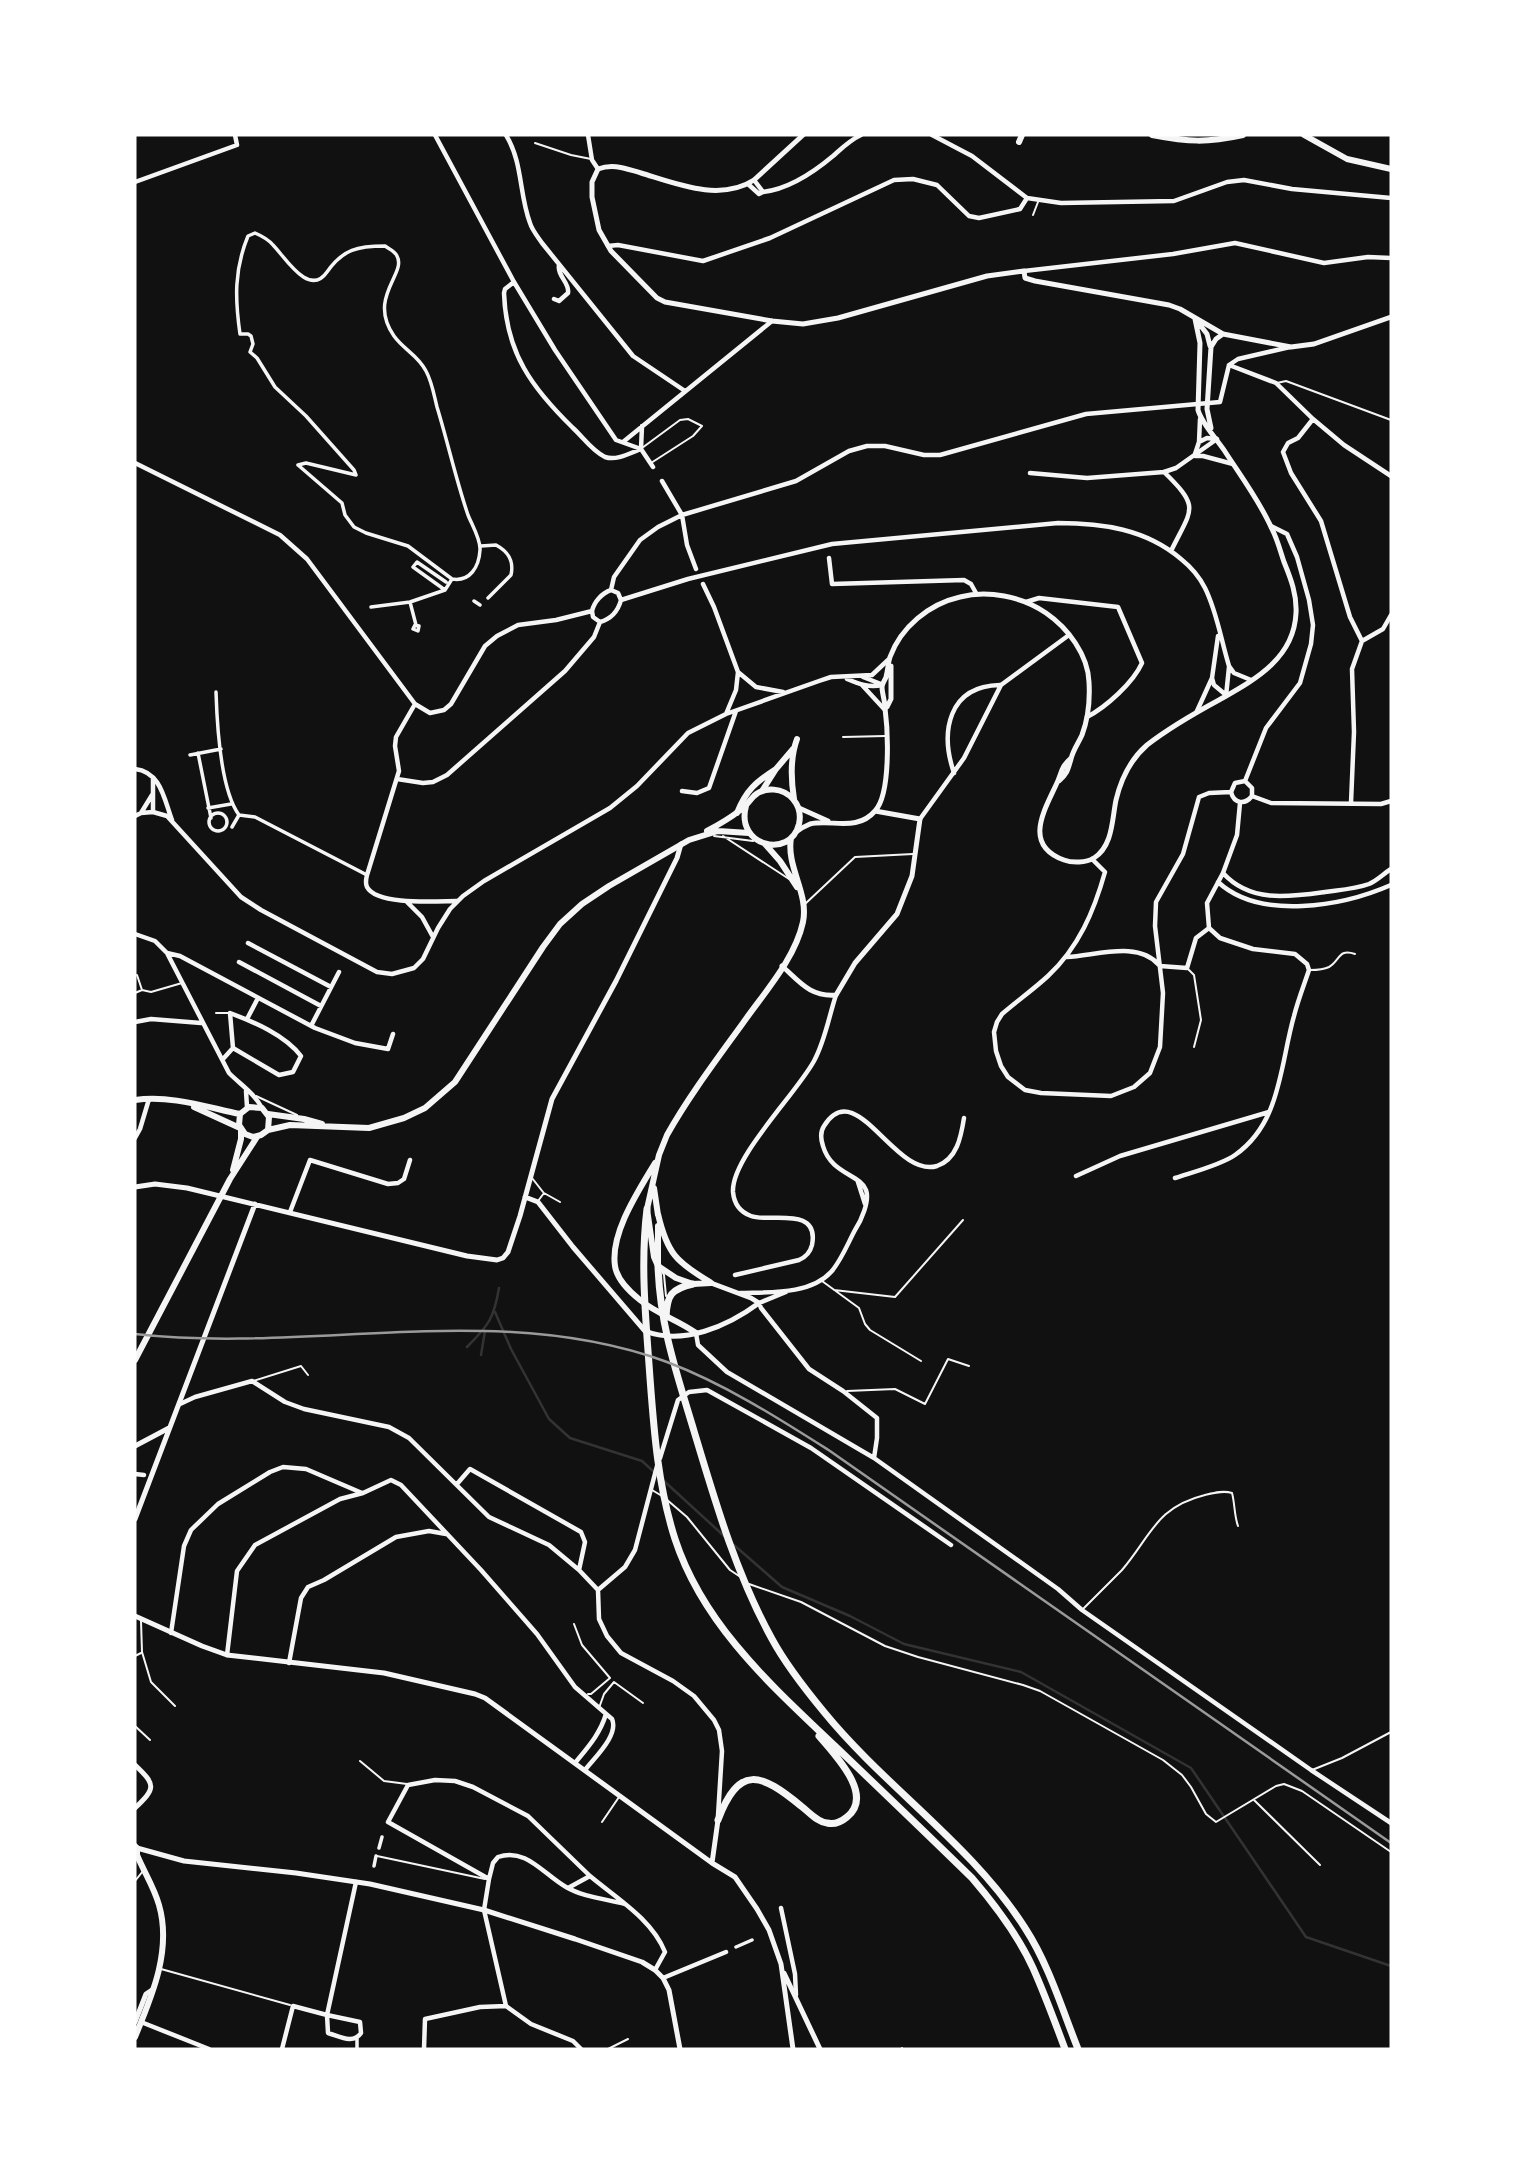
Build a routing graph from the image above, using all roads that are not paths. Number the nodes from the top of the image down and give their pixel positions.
1 (235, 135) edge
2 (435, 135) edge
3 (506, 135) edge
4 (588, 135) edge
5 (803, 135) edge
6 (861, 135) edge
7 (932, 135) edge
8 (1152, 135) edge
9 (1242, 135) edge
10 (1304, 135) edge
11 (535, 143) dead end
12 (592, 160) junction
13 (598, 169) junction
14 (1391, 169) edge
15 (754, 180) junction
16 (135, 182) edge
17 (748, 184) junction
18 (763, 192) junction
19 (1027, 198) junction
20 (1391, 198) edge
21 (1038, 201) junction
22 (1033, 215) dead end
23 (607, 246) junction
24 (1391, 258) edge
25 (559, 265) junction
26 (1024, 271) junction
27 (514, 282) junction
28 (555, 299) dead end
29 (1391, 317) edge
30 (1195, 319) junction
31 (772, 321) junction
32 (1223, 334) junction
33 (1210, 347) junction
34 (1291, 347) junction
35 (1229, 365) junction
36 (1276, 383) junction
37 (685, 391) junction
38 (1200, 418) junction
39 (1313, 419) junction
40 (1391, 420) edge
41 (642, 426) junction
42 (1212, 431) junction
43 (1217, 439) junction
44 (622, 442) junction
45 (1199, 442) junction
46 (641, 449) junction
47 (1194, 457) junction
48 (135, 463) edge
49 (1233, 464) junction
50 (652, 465) joint
51 (1164, 472) junction
52 (1030, 473) dead end
53 (1391, 476) edge
54 (662, 481) dead end
55 (682, 515) junction
56 (1271, 526) junction
57 (481, 546) junction
58 (1171, 551) junction
59 (829, 558) dead end
60 (696, 569) dead end
61 (452, 579) junction
62 (446, 582) dead end
63 (703, 584) dead end
64 (445, 590) junction
65 (611, 590) junction
66 (976, 593) junction
67 (488, 598) dead end
68 (621, 600) junction
69 (474, 601) dead end
70 (410, 602) junction
71 (1026, 602) junction
72 (480, 606) dead end
73 (371, 607) dead end
74 (592, 611) junction
75 (1391, 615) edge
76 (600, 622) junction
77 (416, 625) dead end
78 (1218, 632) junction
79 (1069, 635) junction
80 (1362, 641) junction
81 (890, 658) junction
82 (1229, 666) junction
83 (738, 672) junction
84 (843, 677) junction
85 (863, 677) junction
86 (1212, 678) junction
87 (1252, 681) junction
88 (882, 684) junction
89 (862, 685) junction
90 (1001, 685) junction
91 (216, 692) dead end
92 (785, 692) junction
93 (1226, 695) junction
94 (415, 704) junction
95 (886, 710) junction
96 (737, 711) junction
97 (726, 714) junction
98 (1196, 715) junction
99 (1086, 717) junction
100 (886, 736) junction
101 (843, 737) dead end
102 (797, 739) dead end
103 (794, 747) junction
104 (220, 749) junction
105 (198, 753) junction
106 (190, 755) dead end
107 (135, 769) edge
108 (776, 769) junction
109 (954, 774) junction
110 (153, 778) junction
111 (397, 779) junction
112 (1245, 781) junction
113 (682, 791) dead end
114 (762, 791) junction
115 (1231, 792) junction
116 (153, 794) junction
117 (1252, 796) junction
118 (164, 799) junction
119 (794, 799) junction
120 (1391, 801) edge
121 (1240, 803) junction
122 (1351, 803) junction
123 (230, 804) junction
124 (746, 806) junction
125 (208, 808) junction
126 (799, 808) junction
127 (876, 811) junction
128 (155, 812) junction
129 (141, 813) junction
130 (737, 813) junction
131 (239, 815) junction
132 (135, 816) edge
133 (211, 818) junction
134 (920, 819) junction
135 (172, 821) junction
136 (227, 822) junction
137 (835, 824) junction
138 (749, 833) junction
139 (702, 835) junction
140 (794, 835) junction
141 (723, 836) junction
142 (762, 843) junction
143 (681, 844) junction
144 (914, 854) junction
145 (1092, 859) junction
146 (1391, 869) edge
147 (1223, 873) junction
148 (367, 875) junction
149 (794, 882) junction
150 (1218, 882) junction
151 (1391, 885) edge
152 (801, 892) junction
153 (458, 901) junction
154 (407, 902) junction
155 (804, 904) junction
156 (1209, 928) junction
157 (135, 934) edge
158 (433, 937) junction
159 (248, 943) dead end
160 (167, 953) junction
161 (1354, 954) dead end
162 (1066, 957) junction
163 (239, 961) dead end
164 (782, 966) junction
165 (1160, 966) junction
166 (1187, 968) junction
167 (1309, 970) junction
168 (339, 972) dead end
169 (137, 975) dead end
170 (182, 983) junction
171 (331, 987) junction
172 (142, 990) junction
173 (135, 993) edge
174 (836, 995) junction
175 (258, 998) junction
176 (321, 1006) junction
177 (216, 1013) dead end
178 (230, 1013) junction
179 (247, 1019) junction
180 (135, 1022) edge
181 (202, 1023) junction
182 (311, 1026) junction
183 (393, 1034) dead end
184 (1194, 1047) dead end
185 (233, 1048) junction
186 (223, 1060) junction
187 (245, 1089) junction
188 (256, 1096) junction
189 (149, 1098) junction
190 (173, 1099) junction
191 (135, 1100) edge
192 (247, 1107) junction
193 (262, 1108) junction
194 (1270, 1112) junction
195 (237, 1113) junction
196 (268, 1114) junction
197 (964, 1118) dead end
198 (304, 1119) junction
199 (331, 1126) junction
200 (241, 1129) junction
201 (268, 1130) junction
202 (257, 1137) junction
203 (135, 1138) edge
204 (659, 1155) junction
205 (410, 1160) dead end
206 (530, 1174) junction
207 (1076, 1176) dead end
208 (1175, 1178) dead end
209 (230, 1179) junction
210 (654, 1186) junction
211 (135, 1187) edge
212 (544, 1193) junction
213 (525, 1197) junction
214 (538, 1202) junction
215 (560, 1202) dead end
216 (255, 1204) junction
217 (647, 1209) junction
218 (289, 1212) junction
219 (658, 1214) junction
220 (963, 1220) dead end
221 (658, 1266) junction
222 (735, 1275) dead end
223 (821, 1280) junction
224 (711, 1283) junction
225 (693, 1284) junction
226 (793, 1289) junction
227 (834, 1290) junction
228 (739, 1293) junction
229 (759, 1303) junction
230 (667, 1304) junction
231 (696, 1333) junction
232 (665, 1335) junction
233 (135, 1360) edge
234 (921, 1361) dead end
235 (969, 1366) dead end
236 (308, 1376) dead end
237 (252, 1381) junction
238 (843, 1391) junction
239 (180, 1404) junction
240 (170, 1427) junction
241 (135, 1446) edge
242 (874, 1458) junction
243 (135, 1474) edge
244 (144, 1475) dead end
245 (457, 1484) junction
246 (652, 1486) junction
247 (363, 1493) junction
248 (135, 1519) edge
249 (1238, 1526) dead end
250 (447, 1534) junction
251 (950, 1545) dead end
252 (579, 1570) junction
253 (598, 1590) junction
254 (1082, 1610) junction
255 (138, 1618) edge
256 (574, 1624) dead end
257 (170, 1633) junction
258 (142, 1653) junction
259 (227, 1655) junction
260 (135, 1656) edge
261 (289, 1663) junction
262 (583, 1695) junction
263 (643, 1703) dead end
264 (175, 1706) dead end
265 (793, 1706) junction
266 (599, 1709) junction
267 (606, 1714) junction
268 (135, 1726) edge
269 (1391, 1732) edge
270 (596, 1737) junction
271 (150, 1740) dead end
272 (606, 1743) junction
273 (360, 1761) dead end
274 (575, 1763) junction
275 (135, 1765) edge
276 (585, 1770) junction
277 (1311, 1770) junction
278 (408, 1784) junction
279 (620, 1796) junction
280 (1254, 1800) junction
281 (135, 1808) edge
282 (718, 1820) junction
283 (602, 1822) dead end
284 (1391, 1823) edge
285 (382, 1837) dead end
286 (136, 1847) edge
287 (379, 1848) dead end
288 (1391, 1852) edge
289 (376, 1856) joint
290 (712, 1863) junction
291 (1320, 1866) dead end
292 (374, 1867) dead end
293 (144, 1871) junction
294 (590, 1876) junction
295 (489, 1879) junction
296 (135, 1881) edge
297 (356, 1881) junction
298 (567, 1888) junction
299 (625, 1904) junction
300 (781, 1908) dead end
301 (484, 1910) junction
302 (752, 1940) dead end
303 (736, 1947) dead end
304 (726, 1952) dead end
305 (781, 1964) junction
306 (160, 1969) junction
307 (655, 1969) junction
308 (795, 1974) junction
309 (786, 1976) junction
310 (663, 1978) junction
311 (796, 1996) junction
312 (293, 2006) junction
313 (506, 2006) junction
314 (803, 2010) junction
315 (327, 2015) junction
316 (789, 2016) junction
317 (138, 2022) edge
318 (135, 2037) edge
319 (357, 2039) junction
320 (628, 2039) dead end
321 (209, 2049) edge
322 (282, 2049) edge
323 (357, 2049) edge
324 (424, 2049) edge
325 (581, 2049) edge
326 (608, 2049) edge
327 (680, 2049) edge
328 (793, 2049) edge
329 (820, 2049) edge
330 (1065, 2049) edge
331 (1078, 2049) edge

1 - 16 street
2 - 27 street
3 - 25 street
4 - 12 street
5 - 15 street
6 - 18 street
7 - 19 street
8 - 9 main road
10 - 14 main road
11 - 12 lane
12 - 13 street
13 - 17 street
13 - 23 street
15 - 17 street
15 - 18 street
17 - 18 street
19 - 21 street
19 - 23 street
20 - 21 street
21 - 22 lane
23 - 31 street
24 - 26 street
25 - 28 street
25 - 37 street
26 - 30 street
26 - 31 street
27 - 44 street
27 - 46 street
29 - 34 street
30 - 32 street
30 - 33 street
30 - 38 street
31 - 37 street
32 - 33 street
32 - 34 street
33 - 42 street
34 - 35 street
35 - 36 street
35 - 55 street
36 - 39 street
36 - 40 lane
37 - 41 street
38 - 42 street
38 - 45 street
39 - 53 street
39 - 80 street
41 - 44 street
41 - 46 street
42 - 43 street
43 - 45 street
43 - 47 street
43 - 49 street
44 - 46 street
45 - 47 street
46 - 50 street
46 - 50 lane
47 - 49 street
47 - 51 street
48 - 94 street
49 - 56 street
51 - 52 street
51 - 58 street
54 - 55 street
55 - 60 street
55 - 65 street
56 - 87 street
56 - 112 street
57 - 61 street
57 - 61 street
57 - 67 street
58 - 68 street
58 - 78 street
59 - 66 street
61 - 64 street
62 - 64 street
63 - 83 street
64 - 70 street
65 - 68 street
65 - 74 street
66 - 71 street
66 - 81 street
68 - 76 street
69 - 72 street
70 - 73 street
70 - 77 street
71 - 79 street
71 - 99 street
74 - 76 street
74 - 94 street
75 - 80 street
76 - 111 street
78 - 82 street
78 - 86 street
79 - 90 street
79 - 99 street
80 - 122 street
81 - 85 street
81 - 88 street
81 - 95 street
82 - 87 street
82 - 93 street
83 - 92 street
83 - 97 street
84 - 85 street
84 - 89 street
84 - 92 street
85 - 88 street
86 - 93 street
86 - 98 street
87 - 93 street
88 - 89 street
88 - 95 street
89 - 95 street
90 - 109 street
90 - 109 street
91 - 104 street
92 - 96 street
93 - 98 street
94 - 111 street
95 - 100 street
96 - 97 street
96 - 113 street
97 - 153 street
98 - 145 street
99 - 145 street
100 - 101 lane
100 - 127 street
102 - 103 main road
103 - 108 main road
103 - 119 main road
104 - 105 street
104 - 123 street
105 - 106 street
105 - 125 street
107 - 110 street
108 - 114 main road
108 - 130 main road
109 - 134 street
110 - 116 street
110 - 118 street
111 - 148 street
112 - 115 street
112 - 117 street
114 - 119 main road
114 - 124 main road
115 - 121 street
115 - 165 street
116 - 128 street
116 - 129 street
117 - 121 street
117 - 122 street
118 - 128 street
118 - 135 street
119 - 126 main road
120 - 122 street
121 - 147 street
123 - 125 street
123 - 131 street
124 - 130 main road
124 - 138 main road
125 - 133 street
126 - 137 street
126 - 140 main road
127 - 134 street
127 - 137 street
128 - 129 street
128 - 135 street
129 - 132 street
130 - 139 main road
131 - 136 street
131 - 148 street
133 - 136 street
133 - 136 street
134 - 144 street
135 - 158 street
137 - 140 street
138 - 139 main road
138 - 142 main road
139 - 141 lane
139 - 143 main road
140 - 142 main road
140 - 152 main road
141 - 142 lane
141 - 149 lane
142 - 149 main road
143 - 199 main road
143 - 206 street
144 - 155 lane
144 - 174 street
145 - 162 street
146 - 147 street
147 - 150 street
148 - 154 street
149 - 152 main road
150 - 151 street
150 - 156 street
152 - 155 main road
153 - 154 street
153 - 158 street
154 - 158 street
155 - 164 main road
156 - 166 street
156 - 167 street
157 - 160 street
159 - 171 street
160 - 170 street
160 - 175 street
161 - 167 lane
162 - 165 street
162 - 165 street
163 - 176 street
164 - 174 street
164 - 204 main road
165 - 166 street
166 - 184 lane
167 - 194 street
168 - 171 street
169 - 172 lane
170 - 172 lane
170 - 181 street
171 - 176 street
172 - 173 lane
174 - 222 street
175 - 179 street
175 - 182 street
176 - 182 street
177 - 178 lane
178 - 179 street
178 - 185 street
179 - 185 street
180 - 181 street
181 - 186 street
182 - 183 street
185 - 186 street
186 - 187 street
187 - 188 street
187 - 192 street
188 - 193 street
188 - 198 lane
189 - 190 main road
189 - 191 main road
189 - 203 street
190 - 195 main road
190 - 200 main road
192 - 193 main road
192 - 195 main road
193 - 196 main road
194 - 207 street
194 - 208 street
195 - 200 main road
196 - 198 main road
196 - 201 main road
197 - 223 street
198 - 199 main road
199 - 201 main road
200 - 202 main road
200 - 209 main road
201 - 202 main road
202 - 209 main road
204 - 210 main road
204 - 231 main road
205 - 218 street
206 - 212 lane
206 - 213 street
209 - 233 main road
210 - 217 main road
210 - 219 main road
211 - 216 street
212 - 214 lane
212 - 215 lane
213 - 214 street
213 - 218 street
214 - 231 street
216 - 218 street
216 - 239 street
217 - 221 main road
217 - 265 highway
219 - 221 main road
219 - 224 main road
220 - 227 lane
221 - 225 main road
221 - 230 lane
221 - 232 highway
223 - 226 street
223 - 227 lane
224 - 225 main road
224 - 228 street
225 - 230 highway
226 - 228 street
226 - 229 street
227 - 234 lane
228 - 229 street
229 - 231 street
229 - 238 street
230 - 232 highway
231 - 242 street
232 - 331 highway
235 - 238 lane
236 - 237 lane
237 - 239 street
237 - 245 street
238 - 242 street
239 - 240 street
240 - 241 street
240 - 248 street
242 - 254 street
243 - 244 street
245 - 252 street
245 - 252 street
246 - 251 street
246 - 253 street
246 - 280 lane
247 - 250 street
247 - 257 street
247 - 259 street
249 - 254 lane
250 - 261 street
250 - 262 street
252 - 253 street
253 - 282 street
254 - 277 street
255 - 257 street
255 - 258 lane
256 - 262 lane
257 - 259 street
258 - 260 lane
258 - 264 lane
259 - 261 street
261 - 274 street
262 - 266 street
263 - 266 lane
265 - 282 highway
265 - 330 highway
266 - 267 street
267 - 270 street
267 - 272 street
268 - 271 lane
269 - 277 lane
270 - 272 street
270 - 274 street
272 - 276 street
273 - 278 lane
274 - 276 street
275 - 281 street
276 - 279 street
277 - 284 street
278 - 294 street
278 - 295 street
279 - 283 lane
279 - 290 street
280 - 288 lane
280 - 291 lane
282 - 290 street
285 - 287 street
286 - 293 main road
286 - 297 street
289 - 292 street
289 - 295 lane
290 - 305 street
293 - 296 lane
293 - 306 main road
294 - 298 street
294 - 299 street
295 - 298 street
295 - 301 street
297 - 301 street
297 - 315 street
298 - 299 street
299 - 307 street
300 - 308 street
301 - 307 street
301 - 313 street
302 - 303 street
304 - 310 street
305 - 309 street
305 - 316 street
306 - 312 lane
306 - 317 main road
307 - 310 street
308 - 309 street
308 - 311 street
309 - 311 street
310 - 327 street
311 - 314 street
312 - 315 street
312 - 322 street
313 - 324 street
313 - 325 street
314 - 316 street
314 - 329 street
315 - 319 street
315 - 319 street
316 - 328 street
317 - 318 main road
317 - 321 street
319 - 323 street
320 - 326 lane

